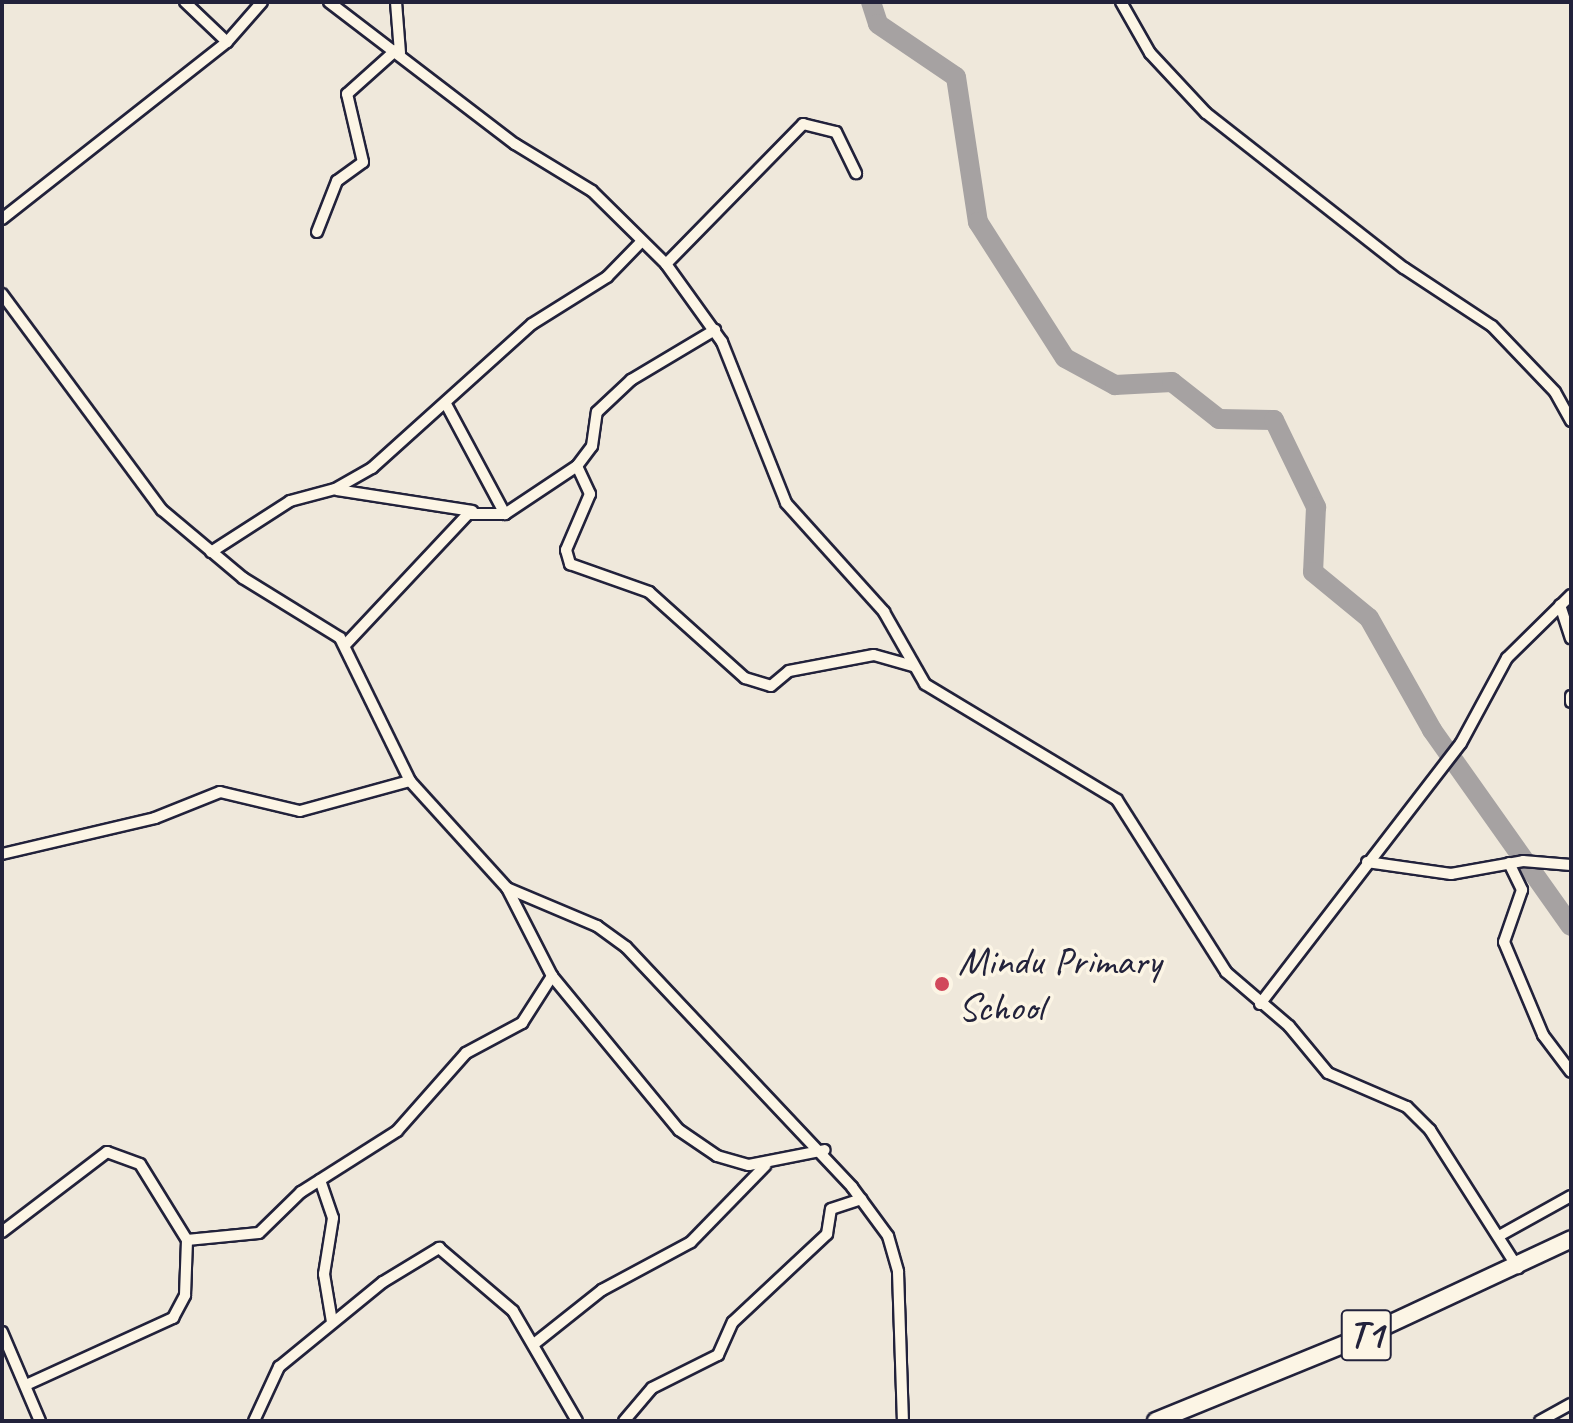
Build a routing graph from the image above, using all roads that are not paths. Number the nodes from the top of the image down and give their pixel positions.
1 (185, 2) edge
2 (262, 2) edge
3 (329, 2) edge
4 (396, 2) edge
5 (1121, 2) edge
6 (227, 42) junction
7 (398, 51) junction
8 (856, 173) dead end
9 (2, 219) edge
10 (317, 232) dead end
11 (641, 242) junction
12 (666, 264) junction
13 (2, 294) edge
14 (715, 330) junction
15 (446, 404) junction
16 (1571, 421) edge
17 (577, 466) junction
18 (335, 489) junction
19 (472, 511) junction
20 (505, 514) junction
21 (211, 552) junction
22 (1571, 595) edge
23 (1560, 605) junction
24 (1571, 638) edge
25 (345, 645) junction
26 (913, 666) junction
27 (1571, 696) edge
28 (1571, 702) edge
29 (410, 781) junction
30 (2, 854) edge
31 (1367, 862) junction
32 (1509, 863) junction
33 (1571, 865) edge
34 (507, 888) junction
35 (552, 976) junction
36 (1260, 1004) junction
37 (1571, 1072) edge
38 (825, 1150) junction
39 (766, 1165) junction
40 (320, 1180) junction
41 (1571, 1196) edge
42 (861, 1199) junction
43 (2, 1232) edge
44 (1499, 1236) junction
45 (1571, 1239) edge
46 (187, 1240) junction
47 (1518, 1268) junction
48 (332, 1322) junction
49 (2, 1332) edge
50 (534, 1344) junction
51 (26, 1385) junction
52 (1571, 1404) edge
53 (40, 1421) edge
54 (254, 1421) edge
55 (577, 1421) edge
56 (624, 1421) edge
57 (903, 1421) edge
58 (1156, 1421) edge
59 (1540, 1421) edge

1 - 6 street
2 - 6 street
3 - 7 street
4 - 7 street
5 - 16 street
6 - 9 street
7 - 10 street
7 - 11 street
8 - 12 street
11 - 12 street
11 - 15 street
12 - 14 street
13 - 21 street
14 - 17 street
14 - 26 street
15 - 18 street
15 - 20 street
17 - 20 street
17 - 26 street
18 - 19 street
18 - 21 street
19 - 20 street
19 - 25 street
21 - 25 street
22 - 23 street
23 - 24 street
23 - 31 street
25 - 29 street
26 - 36 street
27 - 28 street
29 - 30 street
29 - 34 street
31 - 32 street
31 - 36 street
32 - 33 street
32 - 37 street
34 - 35 street
34 - 38 street
35 - 39 street
35 - 40 street
36 - 44 street
38 - 39 street
38 - 42 street
39 - 50 street
40 - 46 street
40 - 48 street
41 - 44 street
42 - 56 street
42 - 57 street
43 - 46 street
44 - 47 street
45 - 47 highway, T1
46 - 51 street
47 - 58 highway, T1
48 - 50 street
48 - 54 street
49 - 51 street
50 - 55 street
51 - 53 street
52 - 59 street

